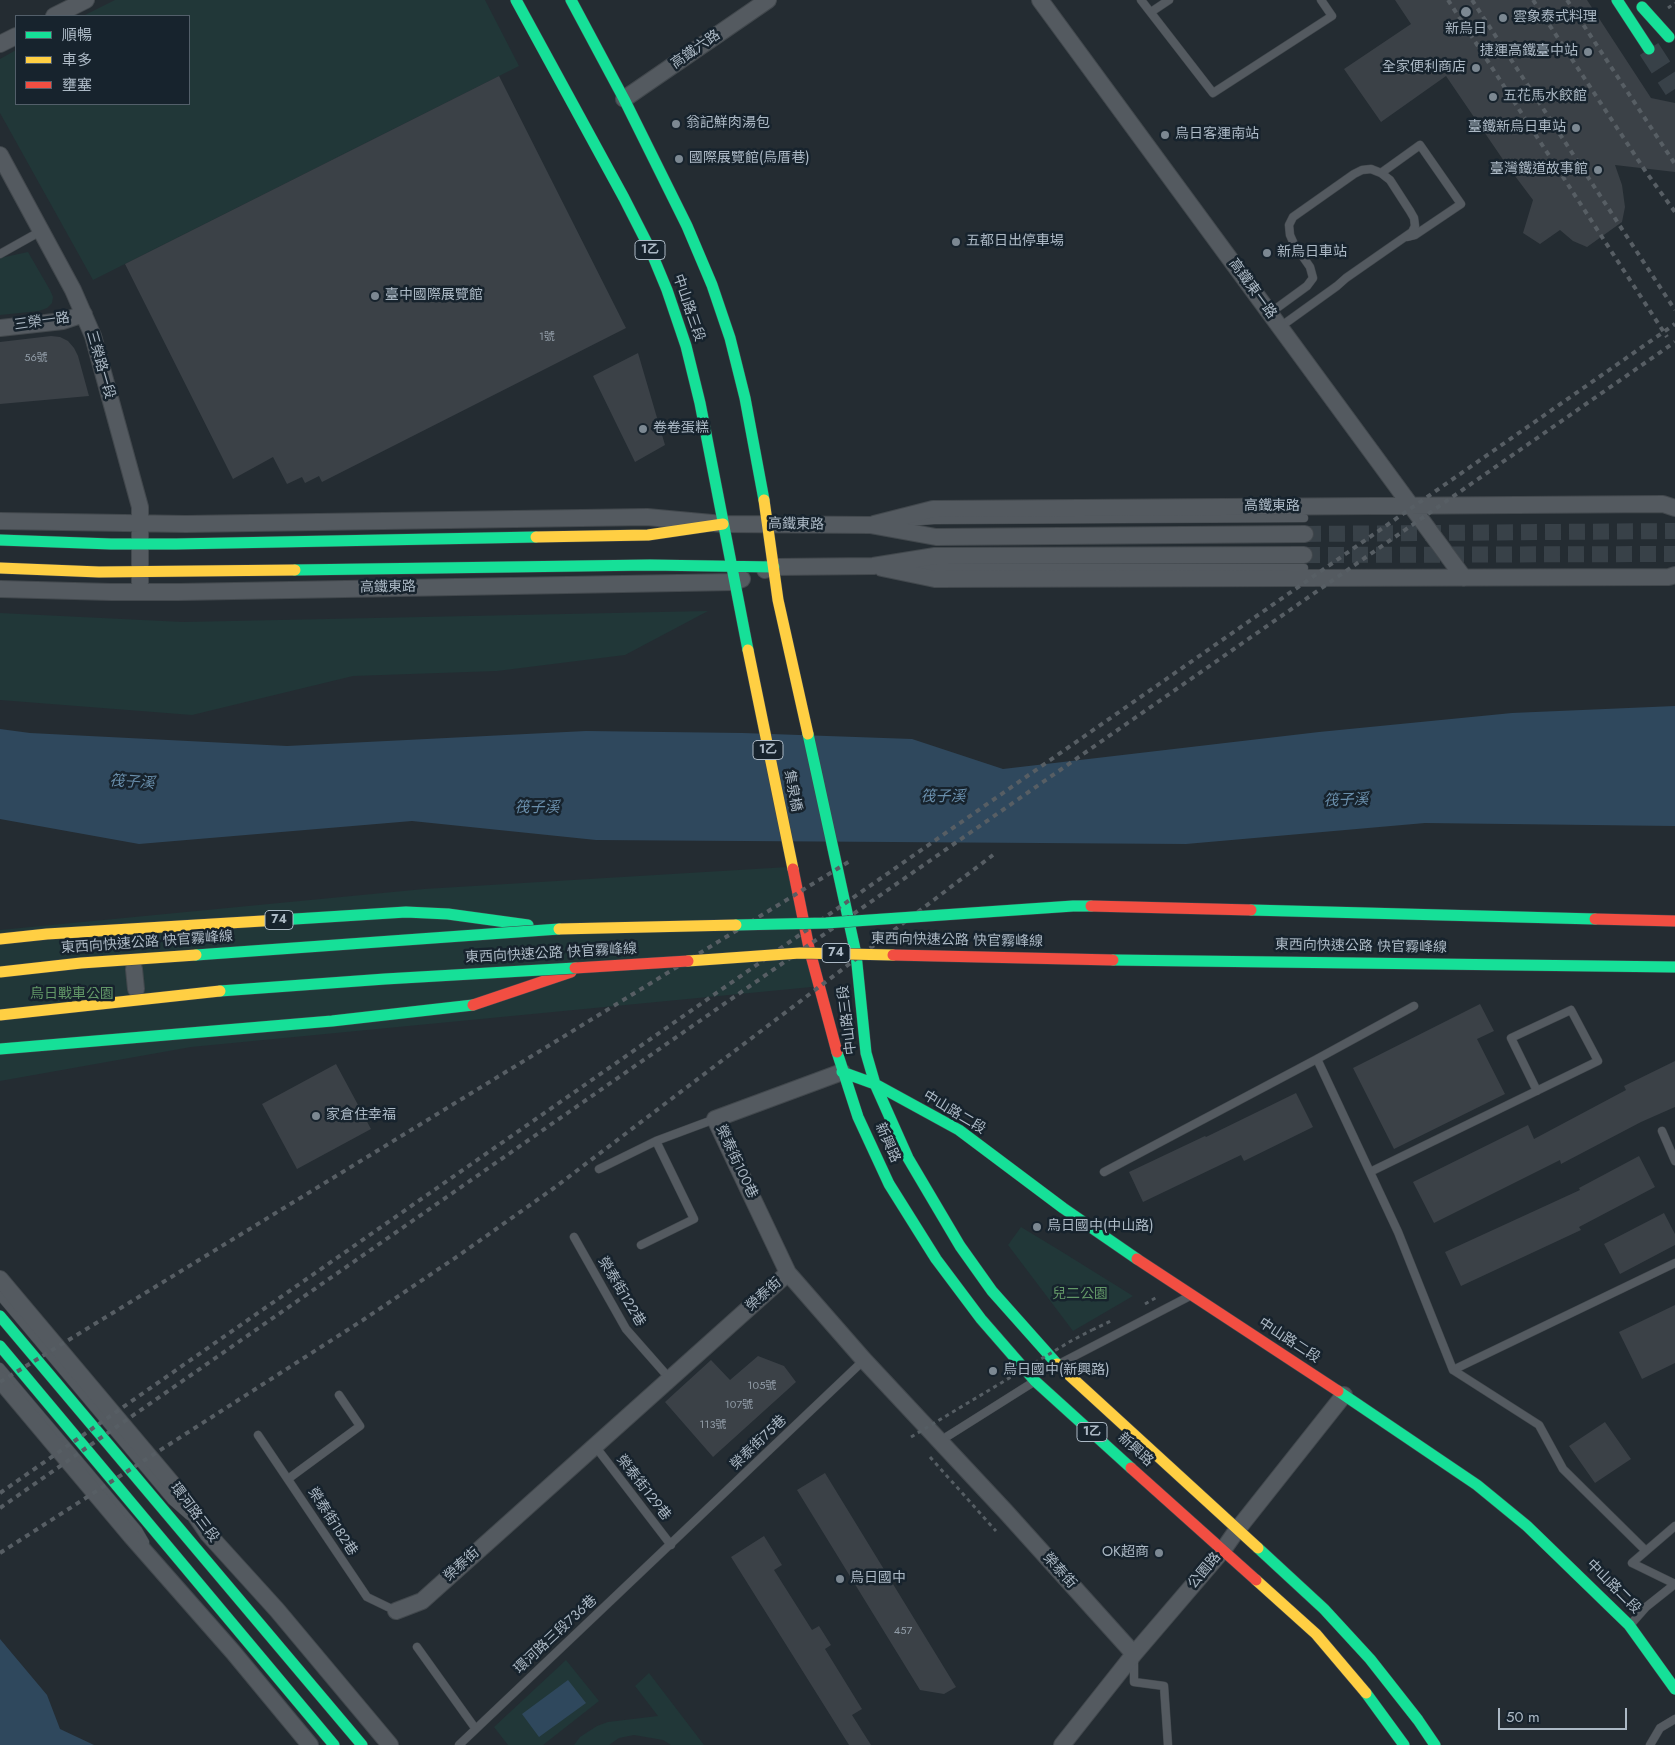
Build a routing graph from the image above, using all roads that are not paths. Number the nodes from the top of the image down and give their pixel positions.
1 (86, 0) edge
2 (516, 0) edge
3 (571, 0) edge
4 (768, 0) edge
5 (1040, 0) edge
6 (1141, 0) edge
7 (1169, 0) edge
8 (1321, 0) edge
9 (1617, 0) edge
10 (1639, 4) edge
11 (1150, 12) junction
12 (56, 15) edge
13 (15, 36) edge
14 (1664, 39) dead end
15 (0, 44) edge
16 (1649, 49) tunnel mouth
17 (624, 100) junction
18 (0, 155) edge
19 (1381, 173) junction
20 (41, 231) junction
21 (1406, 237) junction
22 (0, 254) edge
23 (1270, 313) junction
24 (84, 314) junction
25 (1280, 327) junction
26 (0, 328) edge
27 (1412, 506) junction
28 (1675, 508) edge
29 (0, 521) edge
30 (140, 524) junction
31 (723, 524) junction
32 (768, 524) junction
33 (870, 525) junction
34 (1304, 526) tunnel mouth
35 (0, 540) edge
36 (140, 544) junction
37 (1304, 561) tunnel mouth
38 (873, 566) junction
39 (774, 567) junction
40 (0, 568) edge
41 (140, 572) junction
42 (1673, 576) edge
43 (1464, 578) junction
44 (734, 582) junction
45 (0, 588) edge
46 (140, 592) junction
47 (842, 892) joint
48 (799, 902) joint
49 (1675, 920) edge
50 (804, 928) junction
51 (557, 929) junction
52 (0, 940) edge
53 (809, 948) junction
54 (1675, 967) edge
55 (582, 968) junction
56 (134, 969) junction
57 (0, 972) edge
58 (0, 981) edge
59 (136, 988) junction
60 (0, 1003) edge
61 (1414, 1006) dead end
62 (0, 1014) edge
63 (0, 1048) edge
64 (1317, 1059) junction
65 (842, 1072) junction
66 (875, 1084) junction
67 (1537, 1091) junction
68 (715, 1119) junction
69 (1662, 1131) dead end
70 (656, 1141) junction
71 (1675, 1161) edge
72 (599, 1169) dead end
73 (1104, 1172) dead end
74 (1370, 1172) junction
75 (574, 1237) dead end
76 (642, 1246) dead end
77 (1675, 1263) edge
78 (788, 1273) junction
79 (0, 1278) edge
80 (1192, 1295) junction
81 (0, 1296) edge
82 (0, 1316) edge
83 (0, 1346) edge
84 (864, 1360) junction
85 (1058, 1365) junction
86 (0, 1367) edge
87 (1453, 1370) junction
88 (670, 1379) junction
89 (0, 1380) edge
90 (1035, 1381) junction
91 (339, 1395) dead end
92 (1344, 1395) junction
93 (258, 1435) dead end
94 (939, 1442) junction
95 (595, 1446) junction
96 (288, 1479) junction
97 (1675, 1526) edge
98 (1237, 1530) junction
99 (208, 1534) junction
100 (671, 1545) junction
101 (1223, 1550) junction
102 (1646, 1551) junction
103 (162, 1569) junction
104 (1675, 1584) edge
105 (396, 1611) joint
106 (1630, 1625) junction
107 (417, 1647) dead end
108 (1134, 1654) junction
109 (1675, 1689) edge
110 (1675, 1719) edge
111 (475, 1728) junction
112 (310, 1745) edge
113 (334, 1745) edge
114 (362, 1745) edge
115 (390, 1745) edge
116 (459, 1745) edge
117 (1062, 1745) edge
118 (1168, 1745) edge
119 (1404, 1745) edge
120 (1434, 1745) edge
121 (1650, 1745) edge

1 - 12 street
2 - 31 main road, 中山路三段 / 1乙
3 - 17 main road, 1乙
4 - 17 street, 高鐵六路
5 - 23 street, 高鐵東一路
6 - 11 lane
7 - 11 lane
8 - 11 lane
9 - 16 main road
10 - 14 main road
13 - 15 street
17 - 32 main road, 1乙
18 - 20 street, 三榮路一段
19 - 21 lane
19 - 21 lane
19 - 23 lane
20 - 22 lane
20 - 24 street, 三榮路一段
21 - 25 lane
23 - 25 street, 高鐵東一路
24 - 26 street, 三榮一路
24 - 30 street, 三榮路一段
25 - 27 street, 高鐵東一路
27 - 28 street, 高鐵東路
27 - 33 street, 高鐵東路
27 - 43 street, 高鐵東一路
29 - 30 street, 高鐵東路
30 - 31 street, 高鐵東路
30 - 36 street, 三榮路一段
31 - 32 street, 高鐵東路
31 - 36 main road, 高鐵東路
31 - 44 main road, 中山路三段 / 1乙
32 - 33 street, 高鐵東路
32 - 39 main road, 1乙
33 - 34 street, 高鐵東路
35 - 36 main road, 高鐵東路
36 - 41 street, 三榮路一段
37 - 38 street, 高鐵東路
38 - 39 street, 高鐵東路
38 - 43 street, 高鐵東路
39 - 44 street, 高鐵東路
39 - 47 main road, 集泉橋 / 1乙
40 - 41 main road, 高鐵東路
41 - 44 main road, 高鐵東路
41 - 46 street, 三榮路一段
42 - 43 street, 高鐵東路
44 - 46 street, 高鐵東路
44 - 48 main road, 集泉橋 / 1乙
45 - 46 street, 高鐵東路
47 - 66 main road, 中山路三段 / 1乙
48 - 50 main road, 中山路三段 / 1乙
49 - 51 main road, 東西向快速公路 快官霧峰線 / 74, bridge
50 - 53 main road, 中山路三段 / 1乙
50 - 56 street
51 - 52 main road, 74, bridge
51 - 57 main road, 東西向快速公路 快官霧峰線 / 74, bridge
53 - 59 street
53 - 65 main road, 中山路三段 / 1乙
54 - 55 main road, 東西向快速公路 快官霧峰線 / 74, bridge
55 - 62 main road, 東西向快速公路 快官霧峰線 / 74, bridge
55 - 63 main road, 74
56 - 58 street
56 - 59 street
59 - 60 street
61 - 64 lane
64 - 73 lane
64 - 74 lane
65 - 66 main road, 中山路二段
65 - 68 street, 榮泰街100巷
65 - 90 main road, 新興路 / 1乙
66 - 80 main road, 中山路二段
66 - 85 main road, 新興路 / 1乙
67 - 67 lane
67 - 74 lane
68 - 70 lane
68 - 78 street, 榮泰街100巷
69 - 71 lane
70 - 72 lane
70 - 76 lane
74 - 87 lane
75 - 88 lane, 榮泰街122巷
77 - 87 lane
78 - 84 street, 榮泰街
78 - 88 street, 榮泰街
79 - 99 street, 環河路三段
80 - 85 lane
80 - 92 main road, 中山路二段
81 - 99 lane
82 - 114 main road, 環河路三段
83 - 113 main road
84 - 94 street, 榮泰街
84 - 100 lane, 榮泰街75巷
85 - 98 main road, 新興路 / 1乙
86 - 103 lane
87 - 102 lane
88 - 95 street, 榮泰街
89 - 103 street
90 - 94 lane
90 - 101 main road, 新興路 / 1乙
91 - 96 lane
92 - 98 street, 公園路
92 - 106 main road, 中山路二段
93 - 96 lane, 榮泰街182巷
94 - 108 street, 榮泰街
95 - 100 lane, 榮泰街129巷
95 - 105 street, 榮泰街
96 - 105 lane, 榮泰街182巷
97 - 102 lane
98 - 101 street, 公園路
98 - 120 main road, 新興路 / 1乙
99 - 115 street, 環河路三段
100 - 111 lane, 環河路三段736巷
101 - 108 street, 公園路
101 - 119 main road, 新興路 / 1乙
102 - 104 lane
103 - 112 street
104 - 106 lane
106 - 109 main road, 中山路二段
107 - 111 lane
108 - 117 street, 公園路
108 - 118 lane
110 - 121 lane
111 - 116 lane, 環河路三段736巷

